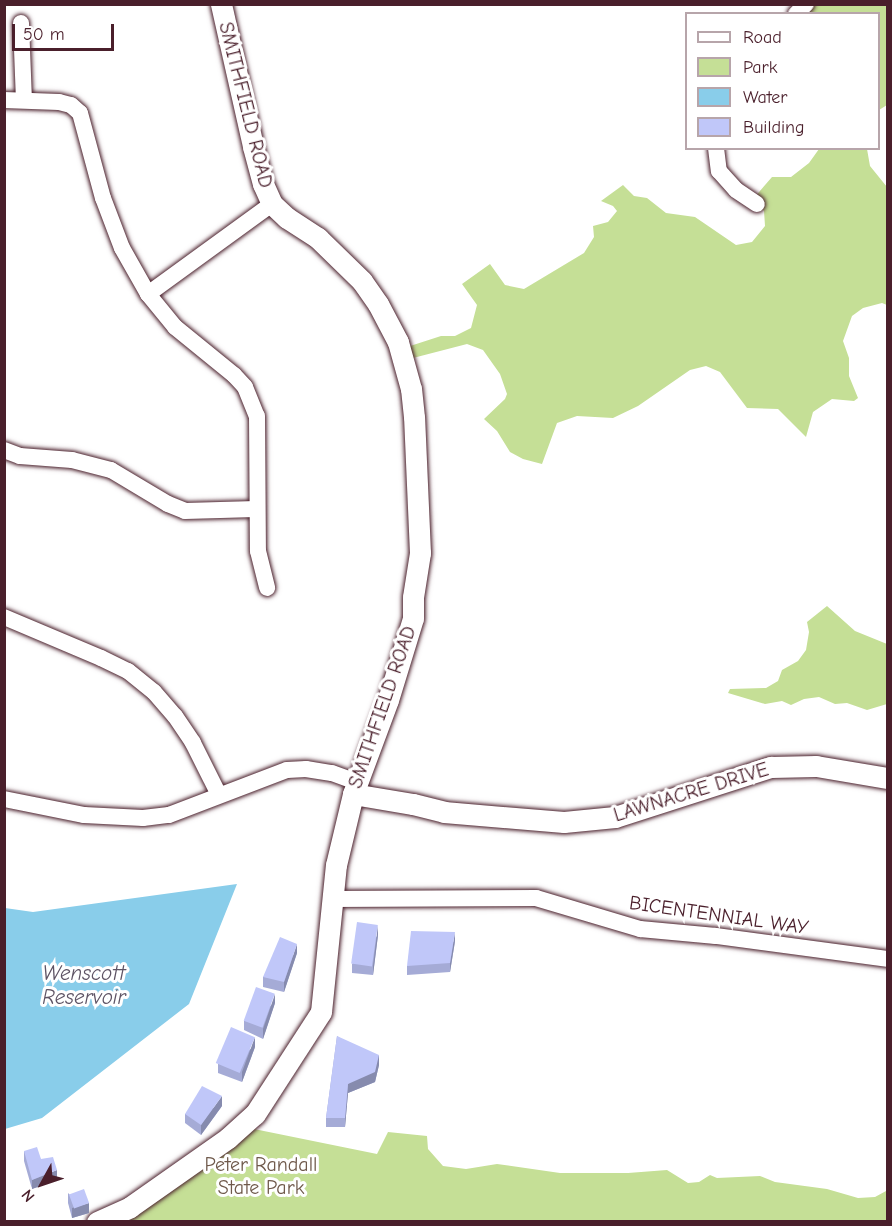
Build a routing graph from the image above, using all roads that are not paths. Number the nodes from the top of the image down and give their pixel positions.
1 (221, 4) edge
2 (21, 23) dead end
3 (4, 100) edge
4 (24, 100) junction
5 (716, 150) edge
6 (272, 204) junction
7 (758, 204) dead end
8 (148, 294) junction
9 (4, 450) edge
10 (256, 509) junction
11 (267, 588) dead end
12 (4, 616) edge
13 (888, 778) edge
14 (355, 788) junction
15 (219, 795) junction
16 (4, 799) edge
17 (332, 899) junction
18 (888, 959) edge
19 (97, 1221) edge

1 - 6 street, SMITHFIELD ROAD
2 - 4 street
3 - 4 street
4 - 8 street
5 - 7 street
6 - 8 street
6 - 14 street, SMITHFIELD ROAD
8 - 10 street
9 - 10 street
10 - 11 street
12 - 15 street
13 - 14 street, LAWNACRE DRIVE
14 - 15 street
14 - 17 street, SMITHFIELD ROAD
15 - 16 street
17 - 18 street, BICENTENNIAL WAY
17 - 19 street, SMITHFIELD ROAD

